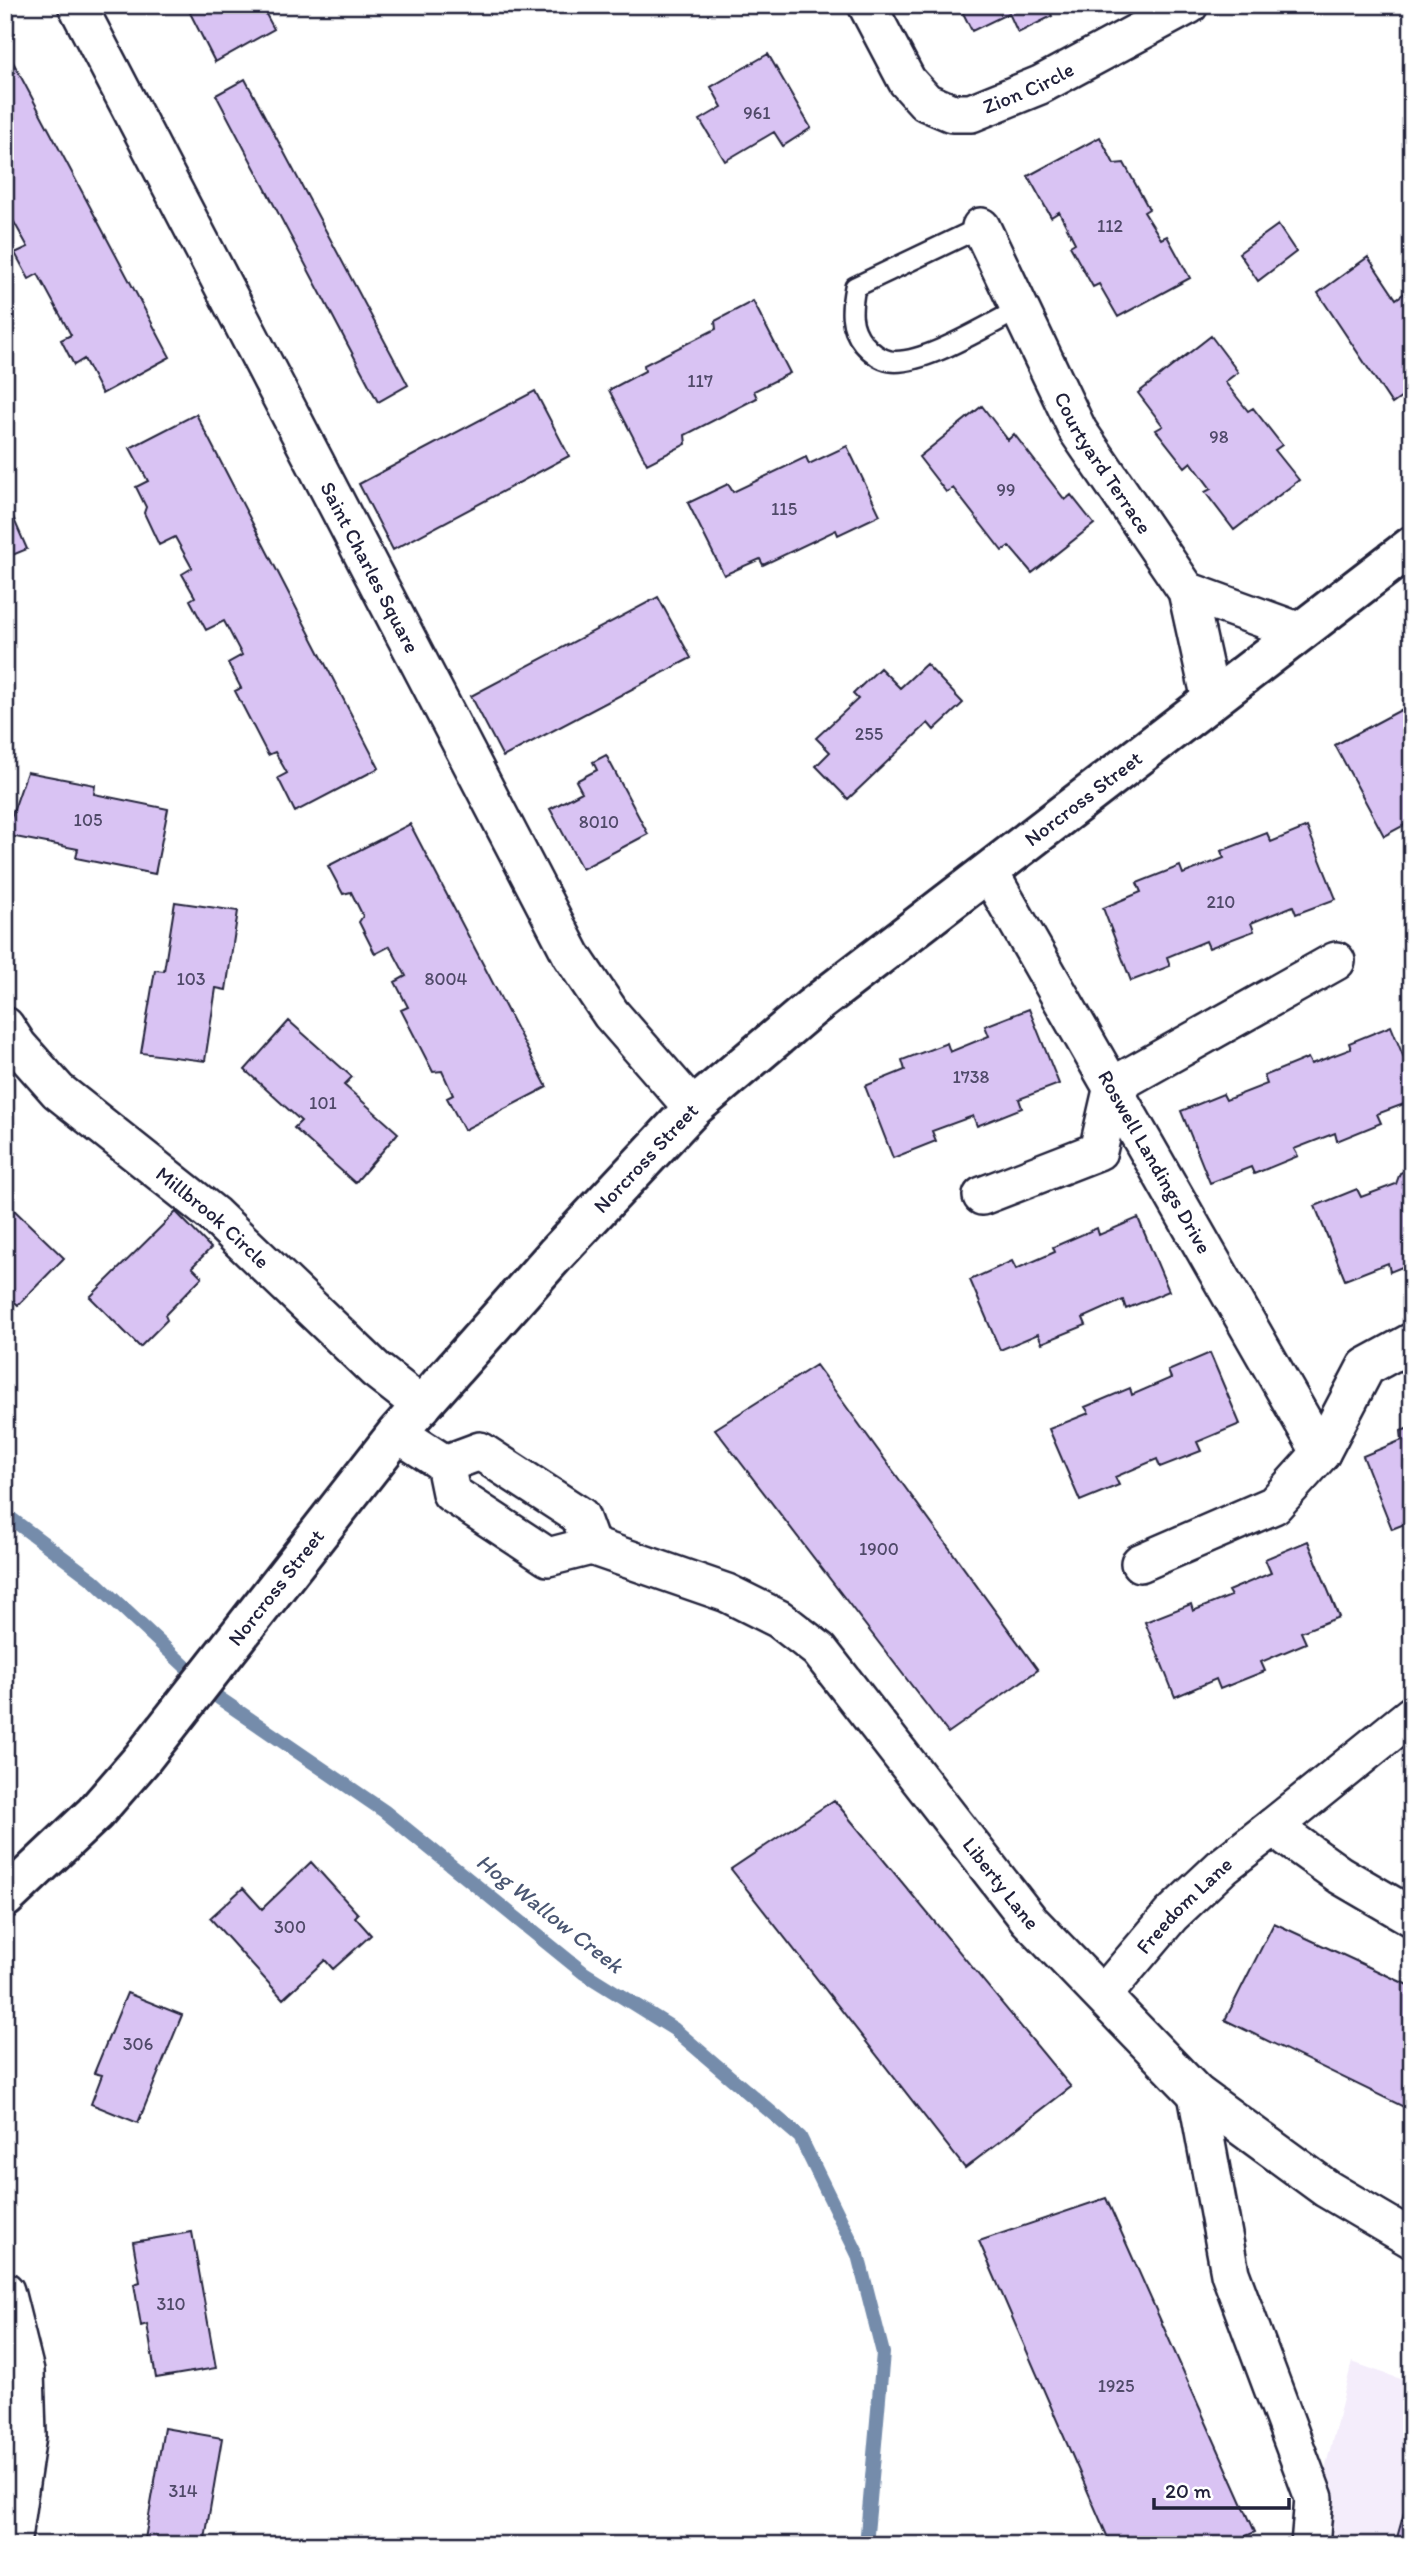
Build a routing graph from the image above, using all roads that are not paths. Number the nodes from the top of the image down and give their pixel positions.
1 (77, 5) edge
2 (867, 5) edge
3 (1189, 5) edge
4 (981, 227) joint
5 (1020, 309) junction
6 (1412, 546) edge
7 (1187, 591) junction
8 (1300, 632) junction
9 (1211, 700) junction
10 (989, 872) junction
11 (1336, 961) dead end
12 (5, 1026) edge
13 (1113, 1086) junction
14 (692, 1108) junction
15 (982, 1196) dead end
16 (1412, 1342) edge
17 (409, 1419) junction
18 (1321, 1453) junction
19 (444, 1464) junction
20 (530, 1483) junction
21 (500, 1525) junction
22 (591, 1546) junction
23 (1140, 1563) dead end
24 (1412, 1715) edge
25 (1273, 1826) junction
26 (5, 1898) edge
27 (1412, 1917) edge
28 (1103, 1995) junction
29 (1197, 2094) junction
30 (1411, 2242) edge
31 (5, 2291) edge
32 (11, 2545) edge
33 (1310, 2545) edge

1 - 14 street, Saint Charles Square
2 - 3 street, Zion Circle
4 - 5 street, Courtyard Terrace
4 - 5 lane
5 - 7 street, Courtyard Terrace
6 - 8 street, Norcross Street
7 - 8 street
7 - 9 street, Courtyard Terrace
8 - 9 street, Norcross Street
9 - 10 street, Norcross Street
10 - 13 street, Roswell Landings Drive
10 - 14 street, Norcross Street
11 - 13 street
12 - 17 street, Millbrook Circle
13 - 15 street
13 - 18 street, Roswell Landings Drive
14 - 17 street, Norcross Street
16 - 18 street
17 - 19 street
17 - 26 street, Norcross Street
18 - 23 street
19 - 20 street
19 - 21 street
20 - 21 street
20 - 22 street
21 - 22 street
22 - 28 street, Liberty Lane
24 - 25 street, Freedom Lane
25 - 27 street
25 - 28 street, Freedom Lane
28 - 29 street, Liberty Lane
29 - 30 street, Liberty Lane
29 - 33 street
31 - 32 street

